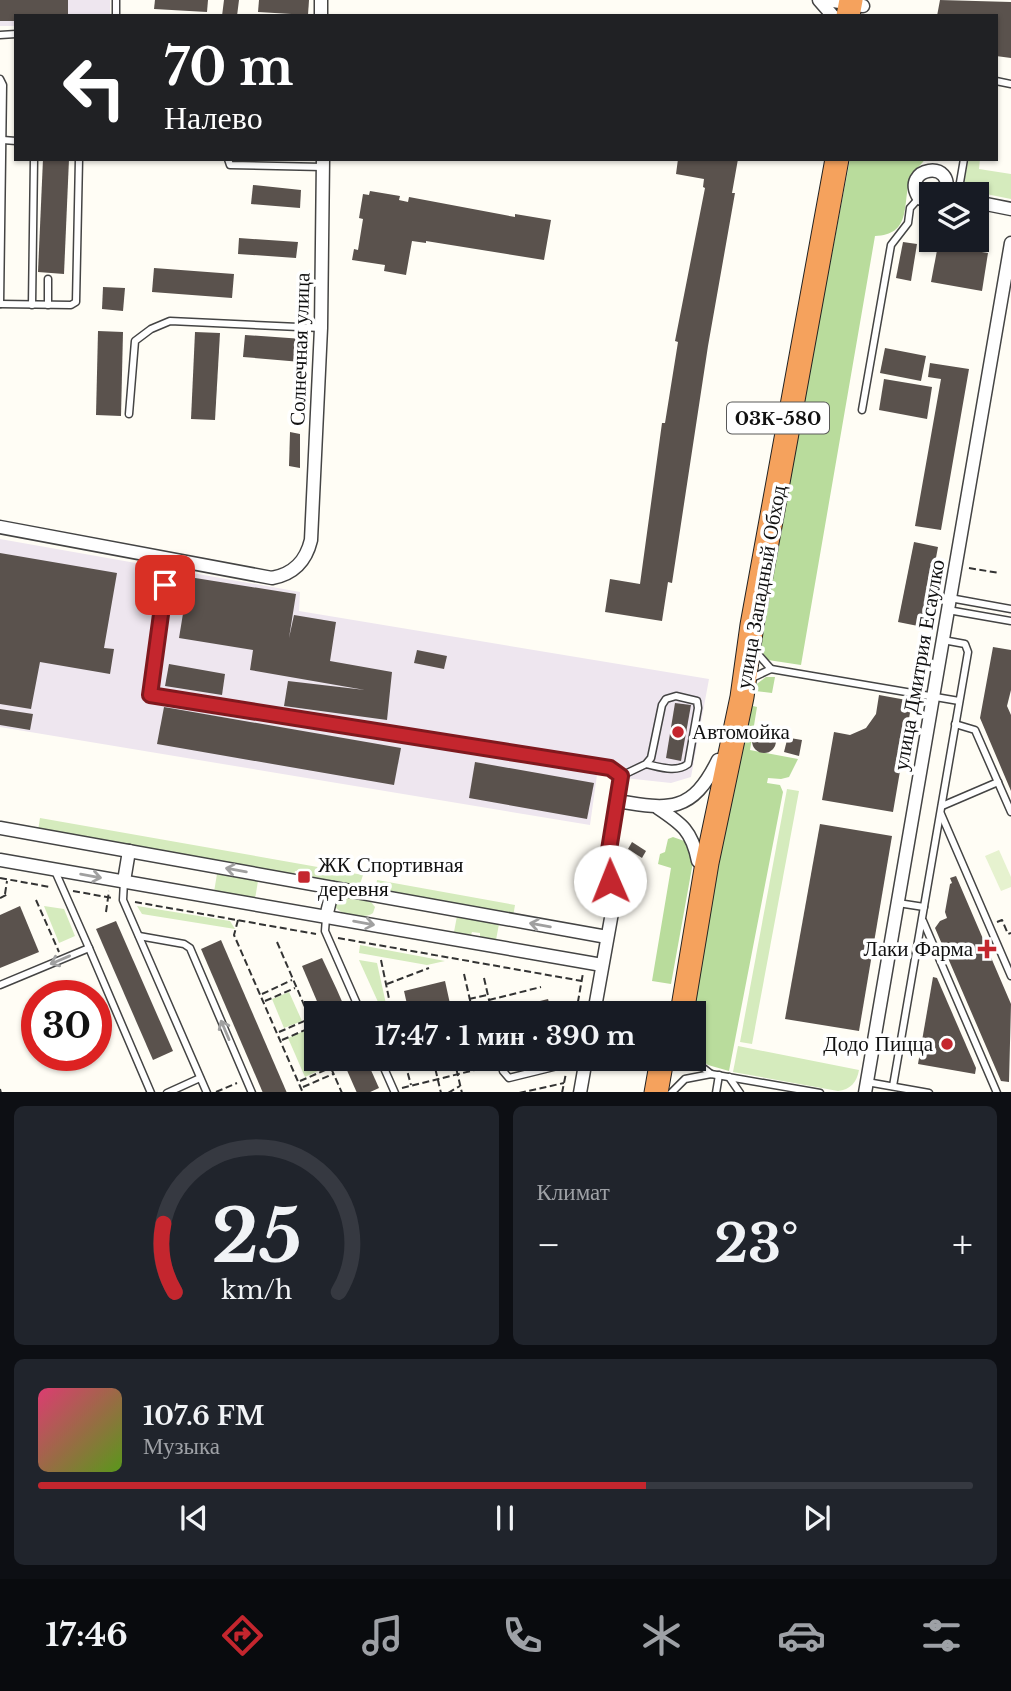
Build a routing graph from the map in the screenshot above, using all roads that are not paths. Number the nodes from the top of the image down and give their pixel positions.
1 (820, 0) edge
2 (853, 7) edge
3 (0, 79) edge
4 (3, 140) junction
5 (14, 141) edge
6 (34, 161) edge
7 (79, 161) edge
8 (229, 161) edge
9 (823, 161) edge
10 (837, 161) edge
11 (964, 161) edge
12 (323, 163) edge
13 (932, 165) edge
14 (946, 182) edge
15 (960, 182) edge
16 (919, 193) edge
17 (919, 203) edge
18 (989, 205) edge
19 (1011, 209) edge
20 (1011, 243) edge
21 (48, 279) dead end
22 (1007, 291) edge
23 (0, 304) edge
24 (32, 305) junction
25 (48, 305) junction
26 (321, 328) junction
27 (862, 410) dead end
28 (129, 414) dead end
29 (0, 527) edge
30 (165, 585) dead end
31 (949, 604) junction
32 (1011, 609) edge
33 (1011, 621) edge
34 (751, 637) junction
35 (943, 640) junction
36 (771, 669) junction
37 (744, 686) junction
38 (933, 696) junction
39 (960, 701) junction
40 (956, 724) junction
41 (718, 761) junction
42 (646, 764) junction
43 (621, 776) junction
44 (998, 782) junction
45 (967, 794) junction
46 (617, 801) junction
47 (971, 802) dead end
48 (657, 808) junction
49 (941, 809) junction
50 (1011, 812) edge
51 (0, 828) edge
52 (129, 851) junction
53 (0, 860) edge
54 (698, 861) junction
55 (55, 869) junction
56 (117, 880) junction
57 (333, 888) junction
58 (898, 903) junction
59 (924, 907) junction
60 (326, 917) junction
61 (922, 919) junction
62 (139, 936) junction
63 (607, 937) junction
64 (89, 948) junction
65 (602, 965) junction
66 (1011, 976) edge
67 (0, 985) edge
68 (355, 1001) edge
69 (596, 1001) edge
70 (673, 1001) edge
71 (684, 1001) edge
72 (706, 1070) edge
73 (386, 1071) edge
74 (503, 1071) edge
75 (538, 1071) edge
76 (584, 1071) edge
77 (660, 1071) edge
78 (673, 1071) edge
79 (711, 1074) junction
80 (719, 1075) junction
81 (729, 1077) junction
82 (200, 1078) junction
83 (893, 1086) junction
84 (866, 1087) edge
85 (394, 1091) edge
86 (151, 1092) edge
87 (169, 1092) edge
88 (206, 1092) edge
89 (252, 1092) edge
90 (580, 1092) edge
91 (656, 1092) edge
92 (670, 1092) edge
93 (671, 1092) edge
94 (716, 1092) edge
95 (739, 1092) edge
96 (814, 1092) edge
97 (924, 1092) edge
98 (997, 1092) edge

1 - 2 street
3 - 4 lane
4 - 5 lane
4 - 23 lane
6 - 24 lane
7 - 25 lane
8 - 12 lane
9 - 41 highway, улица Западный Обход / 03К-580
10 - 34 highway, улица Западный Обход / 03К-580
11 - 15 lane
12 - 26 street, Солнечная улица
13 - 14 street
13 - 16 street
17 - 27 lane
18 - 19 street
20 - 22 street, улица Дмитрия Есаулко
21 - 25 lane
22 - 31 street, улица Дмитрия Есаулко
23 - 24 lane
24 - 25 lane
26 - 28 lane
26 - 29 street, Солнечная улица
30 - 43 lane
31 - 32 lane
31 - 33 lane
31 - 35 street, улица Дмитрия Есаулко
34 - 36 lane
34 - 37 highway, улица Западный Обход / 03К-580
35 - 38 street, улица Дмитрия Есаулко
35 - 39 lane
36 - 37 lane
36 - 38 lane
37 - 71 highway, улица Западный Обход / 03К-580
38 - 39 lane
38 - 58 street, улица Дмитрия Есаулко
39 - 40 lane
40 - 44 lane
40 - 49 lane
41 - 48 street
41 - 54 highway, улица Западный Обход / 03К-580
42 - 42 lane
42 - 43 lane
43 - 46 lane
44 - 45 lane
44 - 50 lane
45 - 47 lane
45 - 49 lane
46 - 48 street
46 - 63 street
48 - 54 street
49 - 59 lane
49 - 66 lane
51 - 52 street
52 - 56 street
57 -> 52 street
53 - 55 street
54 - 70 highway, улица Западный Обход / 03К-580
55 -> 56 street
55 - 64 lane
56 - 60 street
56 - 62 lane
57 - 60 street
63 -> 57 street
58 - 59 lane
58 - 84 street, улица Дмитрия Есаулко
59 - 61 lane
60 -> 65 street
60 - 68 lane
61 - 83 lane
61 - 98 lane
62 - 82 lane
89 -> 62 lane
63 - 65 street
64 -> 67 lane
64 - 86 lane
65 - 69 street
72 - 79 lane
73 - 85 lane
74 - 75 lane
76 - 90 street
77 - 91 highway
78 - 92 highway
79 - 80 lane
79 - 93 lane
80 - 81 lane
80 - 94 lane
81 - 95 lane
81 - 96 lane
82 - 87 lane
82 - 88 lane
83 - 84 lane
83 - 97 lane

